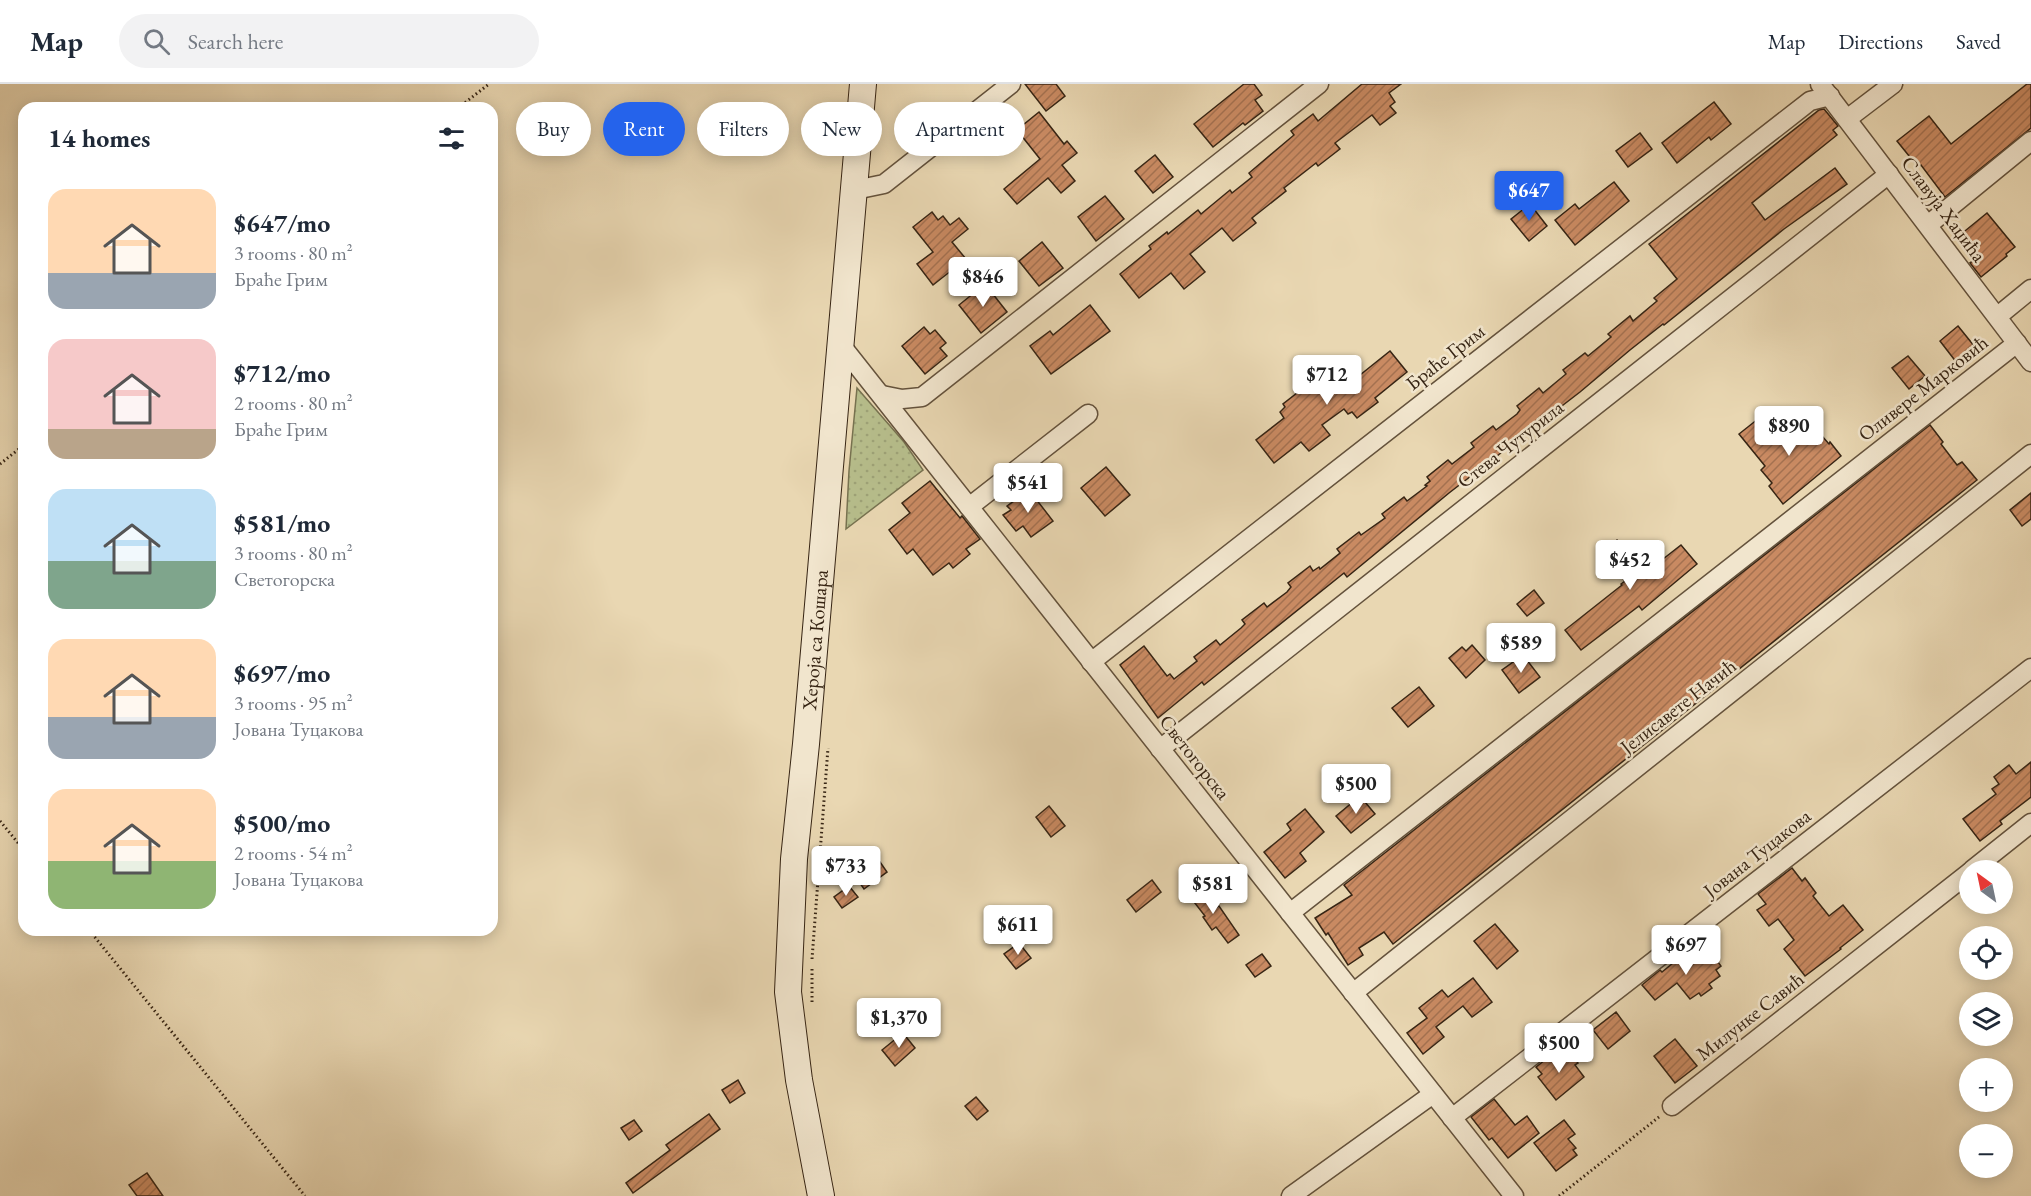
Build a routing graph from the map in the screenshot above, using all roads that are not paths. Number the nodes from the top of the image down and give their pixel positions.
1 (863, 84) edge
2 (1011, 84) edge
3 (1319, 84) edge
4 (1893, 84) edge
5 (1825, 90) edge
6 (1847, 119) junction
7 (2031, 141) edge
8 (1889, 174) junction
9 (855, 190) junction
10 (1928, 225) junction
11 (2031, 289) edge
12 (1998, 316) junction
13 (2017, 343) junction
14 (841, 345) junction
15 (2031, 362) edge
16 (882, 395) junction
17 (1088, 414) dead end
18 (2031, 454) edge
19 (969, 507) junction
20 (1091, 662) junction
21 (2031, 668) edge
22 (1160, 749) junction
23 (2031, 823) edge
24 (1985, 860) edge
25 (1959, 880) edge
26 (1290, 913) junction
27 (1353, 993) junction
28 (1433, 1094) junction
29 (1672, 1106) road end
30 (1452, 1118) junction
31 (821, 1196) edge
32 (1291, 1196) edge
33 (1514, 1196) edge

1 - 9 street, Хероја са Кошара
2 - 9 street
3 - 16 street
4 - 6 street
5 - 6 street, Славуја Хаџића
5 - 20 street, Браће Грим
6 - 8 street, Славуја Хаџића
7 - 10 street
8 - 10 street, Славуја Хаџића
8 - 22 street, Стева Чутурила
9 - 14 street, Хероја са Кошара
10 - 12 street, Славуја Хаџића
11 - 12 street
12 - 13 street, Славуја Хаџића
13 - 15 street, Славуја Хаџића
13 - 26 street, Оливере Марковић
14 - 16 street, Светогорска
14 - 31 street, Хероја са Кошара
16 - 19 street, Светогорска
17 - 19 street
18 - 27 street, Јелисавете Начић
19 - 20 street, Светогорска
20 - 22 street, Светогорска
21 - 30 street, Јована Туцакова
22 - 26 street, Светогорска
23 - 24 street, Милунке Савић
25 - 29 street, Милунке Савић
26 - 27 street, Светогорска
27 - 28 street, Светогорска
28 - 30 street, Светогорска
28 - 32 street
30 - 33 street, Светогорска

